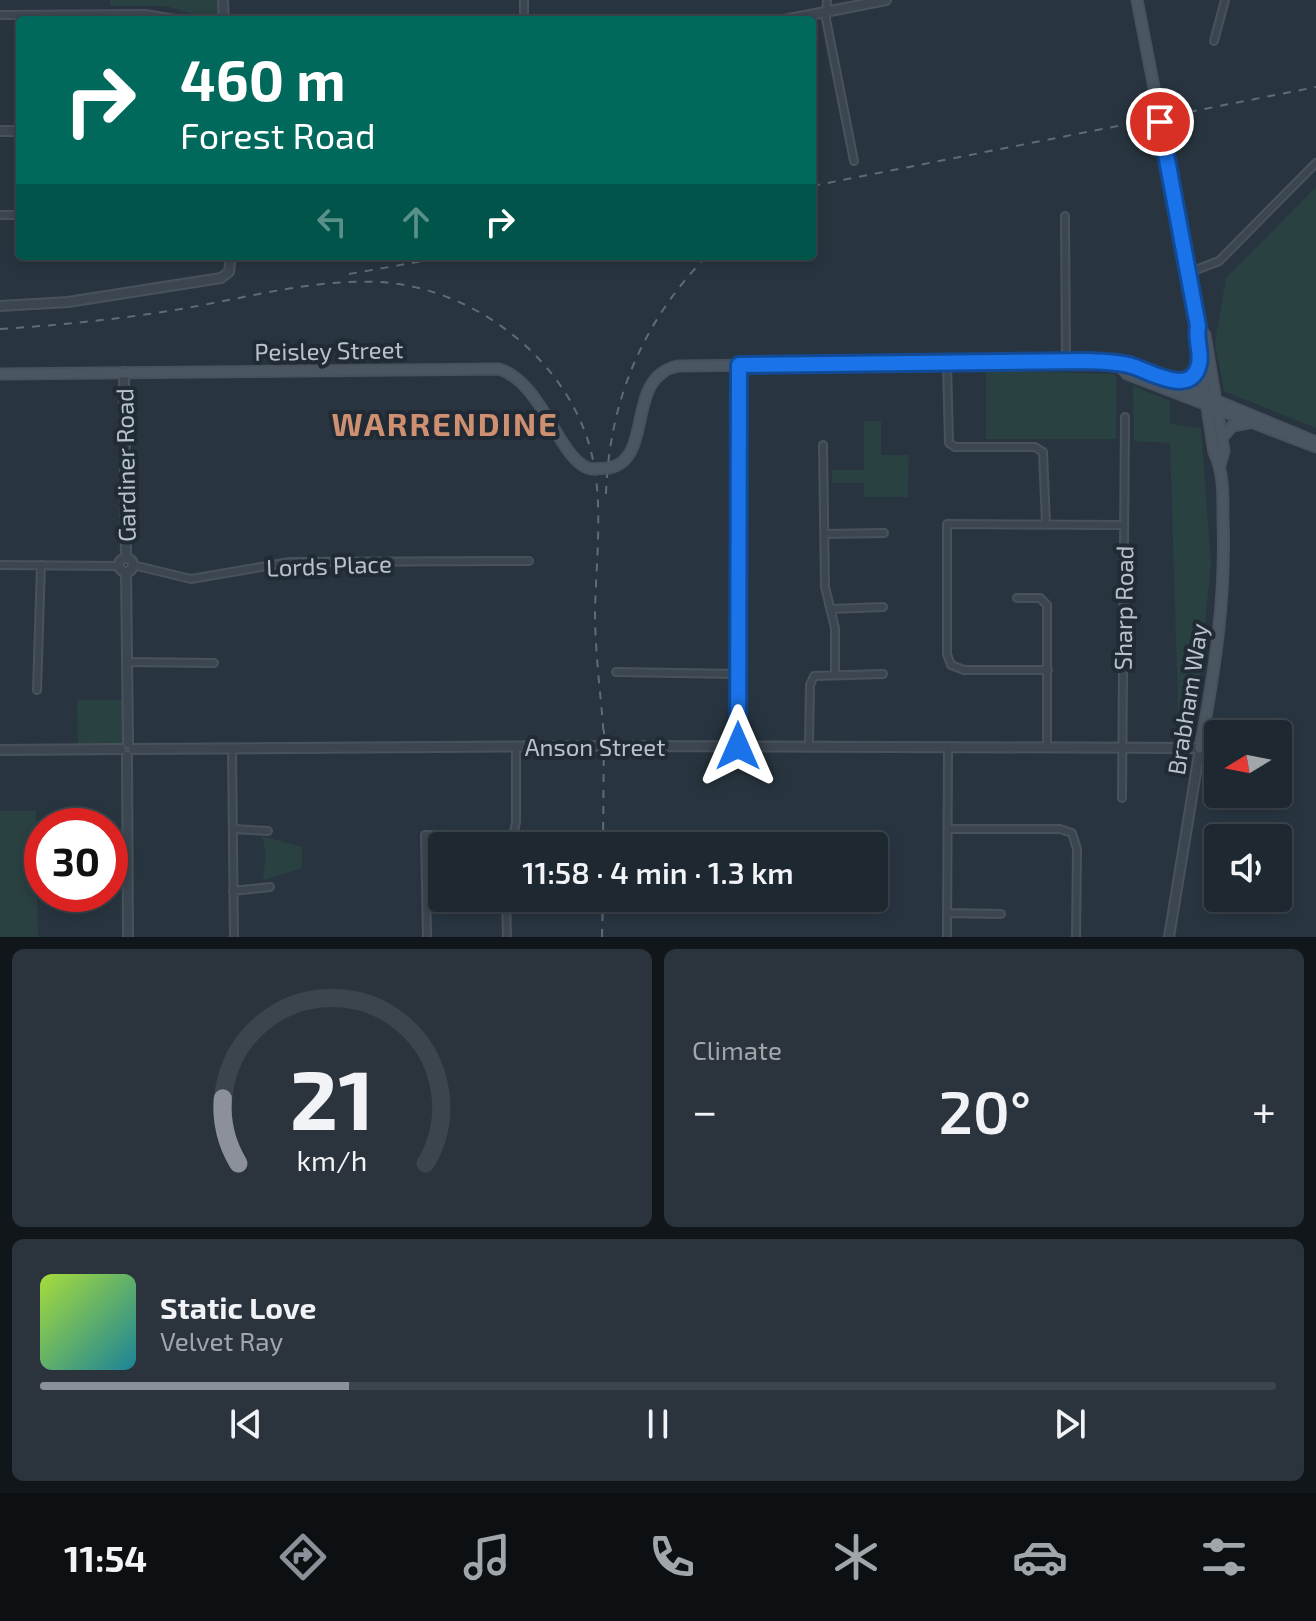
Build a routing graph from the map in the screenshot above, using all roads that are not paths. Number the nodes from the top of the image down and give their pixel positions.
1 (827, 0) edge
2 (886, 0) edge
3 (1137, 0) edge
4 (1225, 0) edge
5 (827, 12) junction
6 (0, 15) edge
7 (157, 16) edge
8 (806, 16) edge
9 (1214, 41) dead end
10 (854, 161) dead end
11 (1316, 163) edge
12 (1065, 216) dead end
13 (230, 260) edge
14 (1188, 273) junction
15 (0, 306) edge
16 (1198, 326) junction
17 (1066, 362) junction
18 (947, 363) junction
19 (1200, 363) junction
20 (739, 365) junction
21 (1120, 366) junction
22 (124, 372) junction
23 (0, 374) edge
24 (1171, 382) junction
25 (1205, 395) junction
26 (1217, 405) junction
27 (1207, 406) junction
28 (1125, 417) dead end
29 (1251, 424) junction
30 (1222, 438) junction
31 (1316, 444) edge
32 (823, 445) dead end
33 (1220, 465) junction
34 (1046, 524) junction
35 (1124, 525) junction
36 (884, 533) dead end
37 (825, 534) junction
38 (529, 561) dead end
39 (0, 565) edge
40 (41, 565) junction
41 (126, 565) junction
42 (1017, 598) dead end
43 (883, 607) dead end
44 (830, 609) junction
45 (127, 662) junction
46 (214, 663) dead end
47 (1048, 670) junction
48 (616, 672) dead end
49 (738, 674) junction
50 (835, 674) junction
51 (883, 674) dead end
52 (37, 690) dead end
53 (516, 746) junction
54 (738, 746) junction
55 (809, 746) junction
56 (948, 747) junction
57 (1047, 747) junction
58 (1122, 747) junction
59 (232, 748) junction
60 (1200, 748) junction
61 (127, 749) junction
62 (0, 750) edge
63 (1122, 798) dead end
64 (233, 829) junction
65 (948, 829) junction
66 (268, 831) dead end
67 (513, 832) edge
68 (428, 835) edge
69 (270, 887) dead end
70 (233, 891) junction
71 (506, 912) edge
72 (947, 913) junction
73 (1001, 914) dead end
74 (128, 937) edge
75 (234, 937) edge
76 (427, 937) edge
77 (507, 937) edge
78 (947, 937) edge
79 (1076, 937) edge
80 (1169, 937) edge

1 - 5 street
2 - 5 street
3 - 14 main road, Brabham Way, bridge
4 - 9 street
5 - 8 street
5 - 10 street
6 - 7 street
11 - 14 street
12 - 17 street
13 - 15 street
14 - 16 main road, Brabham Way
16 - 19 main road, Brabham Way
16 - 26 main road, Brabham Way
17 - 18 main road
17 - 21 main road
18 - 20 main road
18 - 34 street
19 - 24 main road
19 - 25 main road, Brabham Way
20 - 22 main road, Peisley Street, bridge
20 - 49 street
21 - 24 main road
21 - 27 main road
22 - 23 main road, Peisley Street
22 - 41 street, Gardiner Road
24 - 25 main road
25 - 26 main road
25 - 27 main road, Brabham Way
26 - 27 main road
26 - 29 main road
26 - 30 main road, Brabham Way
26 - 31 main road
27 - 33 main road, Brabham Way
28 - 35 street, Sharp Road
29 - 30 main road
29 - 31 main road
30 - 33 main road, Brabham Way
32 - 37 street
33 - 60 main road, Brabham Way
34 - 35 street
34 - 47 street
35 - 58 street, Sharp Road
36 - 37 street
37 - 44 street
38 - 41 street, Lords Place
39 - 40 street, Lords Place
40 - 41 street, Lords Place
40 - 52 street
41 - 45 street, Gardiner Road
42 - 47 street
43 - 44 street
44 - 50 street
45 - 46 street
45 - 61 street, Gardiner Road
47 - 57 street
48 - 49 street
49 - 54 street
50 - 51 street
50 - 55 street
53 - 54 street, Anson Street, bridge
53 - 59 street, Anson Street
53 - 67 street
54 - 55 street, Anson Street
55 - 56 street, Anson Street
56 - 57 street, Anson Street
56 - 65 street
57 - 58 street, Anson Street
58 - 60 street, Anson Street
58 - 63 street, Sharp Road
59 - 61 street, Anson Street
59 - 64 street
60 - 80 street, Brabham Way
61 - 62 street, Anson Street
61 - 74 street, Gardiner Road
64 - 66 street
64 - 70 street
65 - 72 street
65 - 79 street
68 - 76 street
69 - 70 street
70 - 75 street
71 - 77 street
72 - 73 street
72 - 78 street

